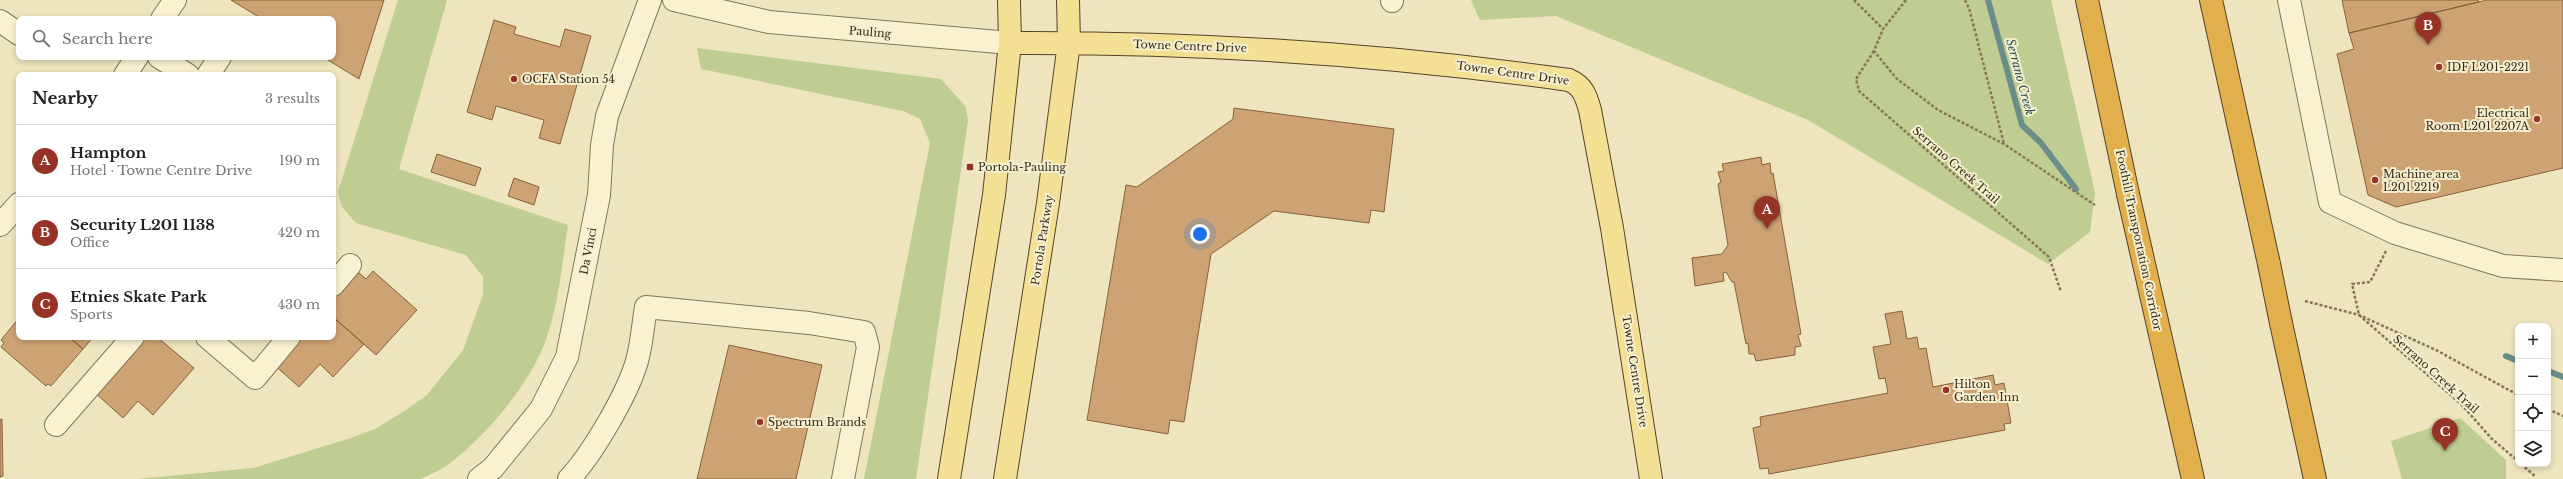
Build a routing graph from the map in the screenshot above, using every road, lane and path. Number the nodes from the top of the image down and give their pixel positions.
1 (174, 0) edge
2 (650, 0) edge
3 (674, 0) edge
4 (1009, 0) edge
5 (1068, 0) edge
6 (1854, 0) edge
7 (1906, 0) edge
8 (1965, 0) edge
9 (2087, 0) edge
10 (2211, 0) edge
11 (2288, 0) edge
12 (164, 16) edge
13 (0, 21) edge
14 (1883, 29) junction
15 (16, 32) edge
16 (1010, 43) junction
17 (1069, 43) junction
18 (1874, 50) junction
19 (135, 60) edge
20 (164, 60) edge
21 (218, 60) edge
22 (127, 72) edge
23 (183, 72) edge
24 (210, 72) edge
25 (2004, 144) junction
26 (2095, 205) dead end
27 (16, 207) edge
28 (0, 225) edge
29 (2395, 233) junction
30 (350, 265) dead end
31 (2563, 270) edge
32 (336, 281) edge
33 (2061, 292) dead end
34 (2305, 300) dead end
35 (2359, 315) junction
36 (129, 340) edge
37 (211, 340) edge
38 (287, 340) edge
39 (2515, 393) edge
40 (2551, 410) edge
41 (2563, 416) edge
42 (56, 425) dead end
43 (2515, 459) edge
44 (2524, 467) edge
45 (2536, 477) dead end
46 (479, 479) edge
47 (569, 479) edge
48 (843, 479) edge
49 (949, 479) edge
50 (1005, 479) edge
51 (1651, 479) edge
52 (2192, 479) edge
53 (2315, 479) edge

1 - 12 street
2 - 46 street, Da Vinci
3 - 16 street, Pauling
4 - 16 main road
5 - 17 main road, Portola Parkway
6 - 14 path
7 - 14 path, Serrano Creek Trail
8 - 25 path
9 - 52 highway, Foothill Transportation Corridor, bridge
10 - 53 highway, bridge
11 - 29 street
13 - 15 street
14 - 18 path, Serrano Creek Trail
16 - 17 main road, Pauling
16 - 49 main road
17 - 50 main road, Portola Parkway
17 - 51 main road, Towne Centre Drive
18 - 25 path
18 - 33 path, Serrano Creek Trail
19 - 22 street
20 - 23 street
21 - 24 street
25 - 26 path
27 - 28 street
29 - 31 street
29 - 35 path
30 - 32 street
34 - 35 path, Serrano Creek Trail
35 - 39 path, Serrano Creek Trail
35 - 43 path, Serrano Creek Trail
36 - 42 street
37 - 38 street
40 - 41 path
44 - 45 path
47 - 48 street

